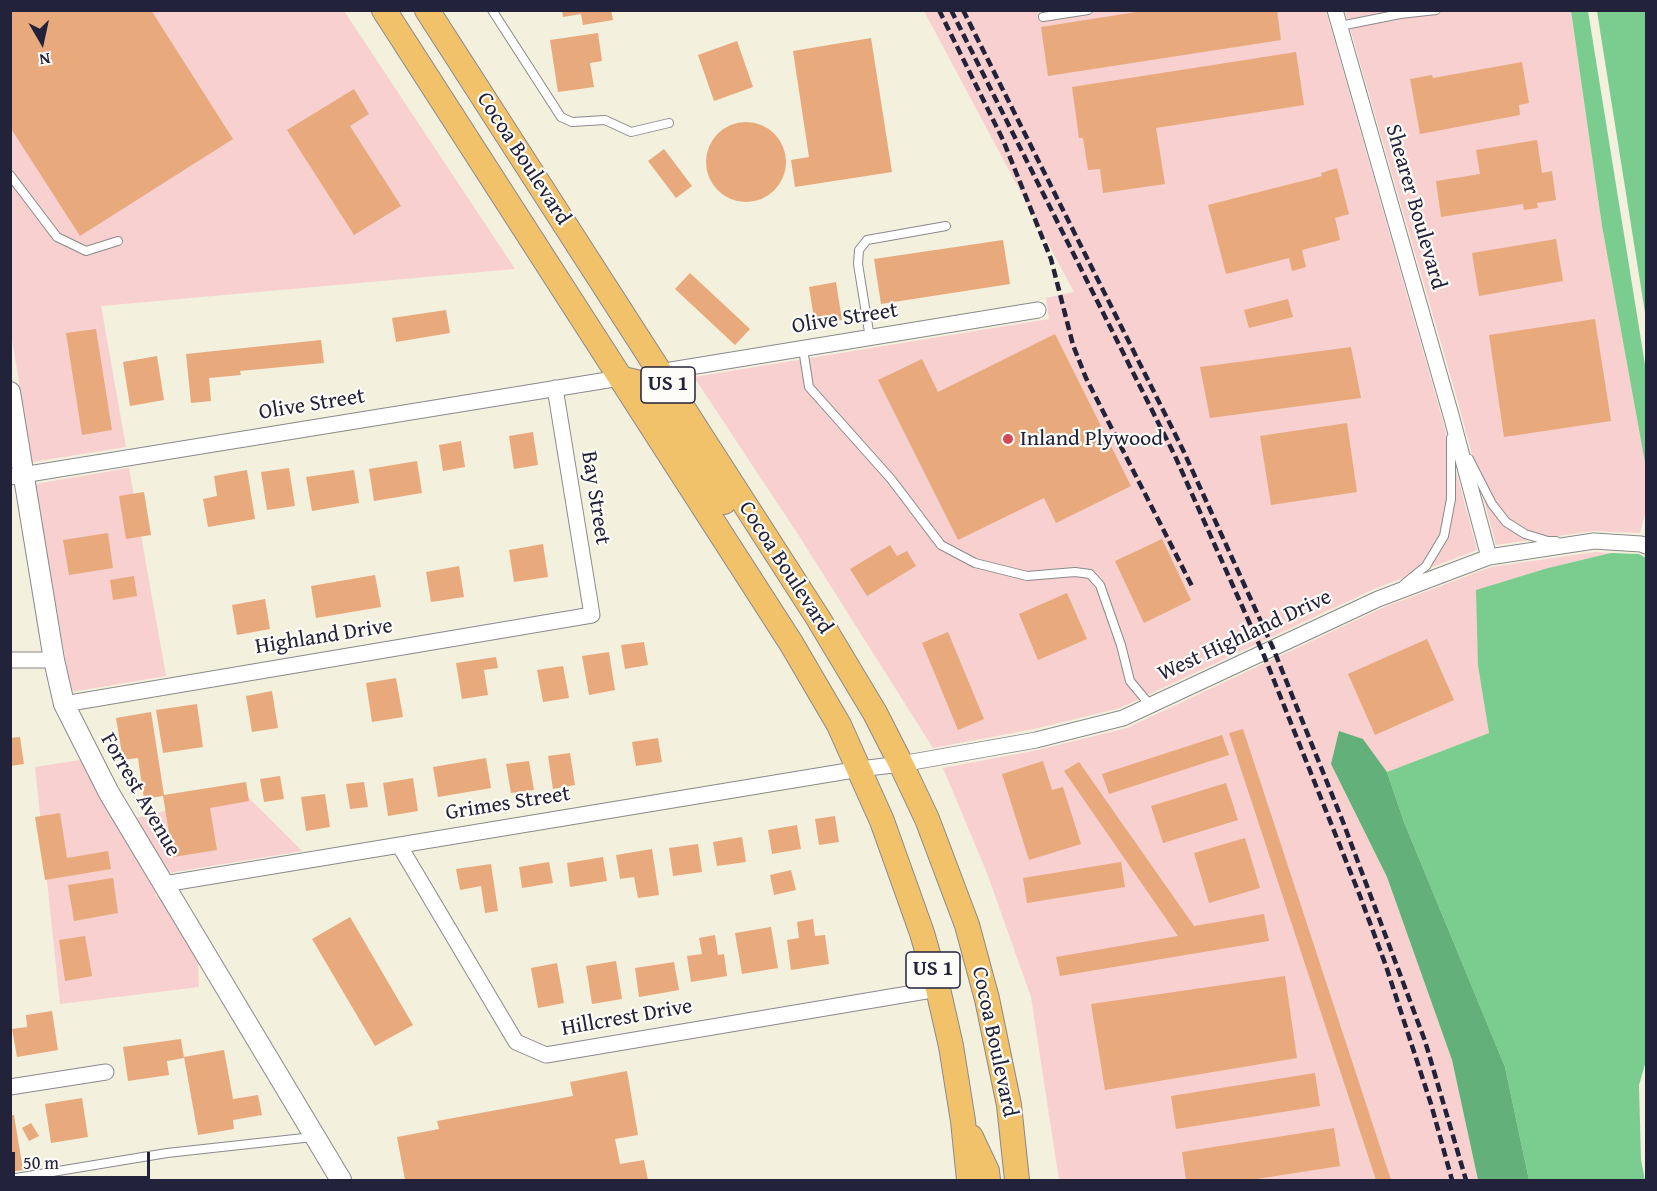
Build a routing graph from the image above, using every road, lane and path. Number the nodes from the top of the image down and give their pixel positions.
1 (384, 10) edge
2 (427, 10) edge
3 (492, 10) edge
4 (1088, 10) edge
5 (1436, 10) edge
6 (1043, 17) dead end
7 (1338, 18) edge
8 (669, 123) dead end
9 (481, 160) junction
10 (10, 175) edge
11 (946, 226) dead end
12 (118, 241) dead end
13 (1038, 310) dead end
14 (870, 338) junction
15 (803, 349) junction
16 (659, 372) junction
17 (620, 378) junction
18 (555, 388) junction
19 (10, 392) edge
20 (1451, 415) junction
21 (17, 476) edge
22 (1594, 541) junction
23 (1647, 546) edge
24 (775, 551) junction
25 (1489, 557) junction
26 (1378, 598) junction
27 (592, 615) joint
28 (10, 660) edge
29 (54, 660) junction
30 (64, 704) junction
31 (1150, 705) junction
32 (901, 764) junction
33 (860, 769) junction
34 (399, 845) junction
35 (164, 884) junction
36 (938, 989) junction
37 (106, 1072) dead end
38 (10, 1087) edge
39 (963, 1121) junction
40 (314, 1136) junction
41 (10, 1179) edge
42 (341, 1180) edge
43 (969, 1180) edge
44 (988, 1180) edge
45 (1017, 1180) edge

1 - 9 main road, Cocoa Boulevard / US 1
2 - 16 main road, Cocoa Boulevard / US 1
3 - 8 lane
4 - 6 lane
5 - 7 lane
7 - 20 street, Shearer Boulevard
9 - 16 main road
9 - 17 main road, Cocoa Boulevard / US 1
10 - 12 lane
11 - 14 lane
13 - 14 street, Olive Street
14 - 15 street, Olive Street
15 - 16 street, Olive Street
15 - 31 lane
16 - 24 main road, Cocoa Boulevard / US 1
17 - 18 street, Olive Street
17 - 24 main road
17 - 33 main road, Cocoa Boulevard / US 1
18 - 21 street, Olive Street
18 - 27 street, Bay Street
19 - 21 street, Forrest Avenue
20 - 22 lane, Shearer Boulevard
20 - 25 street, Shearer Boulevard
20 - 26 lane, Shearer Boulevard
21 - 29 street, Forrest Avenue
22 - 23 street, West Highland Drive
22 - 25 street, West Highland Drive
24 - 32 main road, Cocoa Boulevard / US 1
25 - 26 street, West Highland Drive
26 - 31 street, West Highland Drive
27 - 30 street, Highland Drive
28 - 29 street
29 - 30 street, Forrest Avenue
30 - 35 street, Forrest Avenue
31 - 32 street, West Highland Drive
32 - 33 street, West Highland Drive
32 - 45 main road, Cocoa Boulevard / US 1
33 - 34 street, Grimes Street
33 - 36 main road, Cocoa Boulevard / US 1
34 - 35 street, Grimes Street
34 - 36 street, Hillcrest Drive
35 - 40 street, Forrest Avenue
36 - 39 main road, Cocoa Boulevard / US 1
37 - 38 street
39 - 43 main road, Cocoa Boulevard / US 1
39 - 44 main road
40 - 41 lane
40 - 42 street, Forrest Avenue

